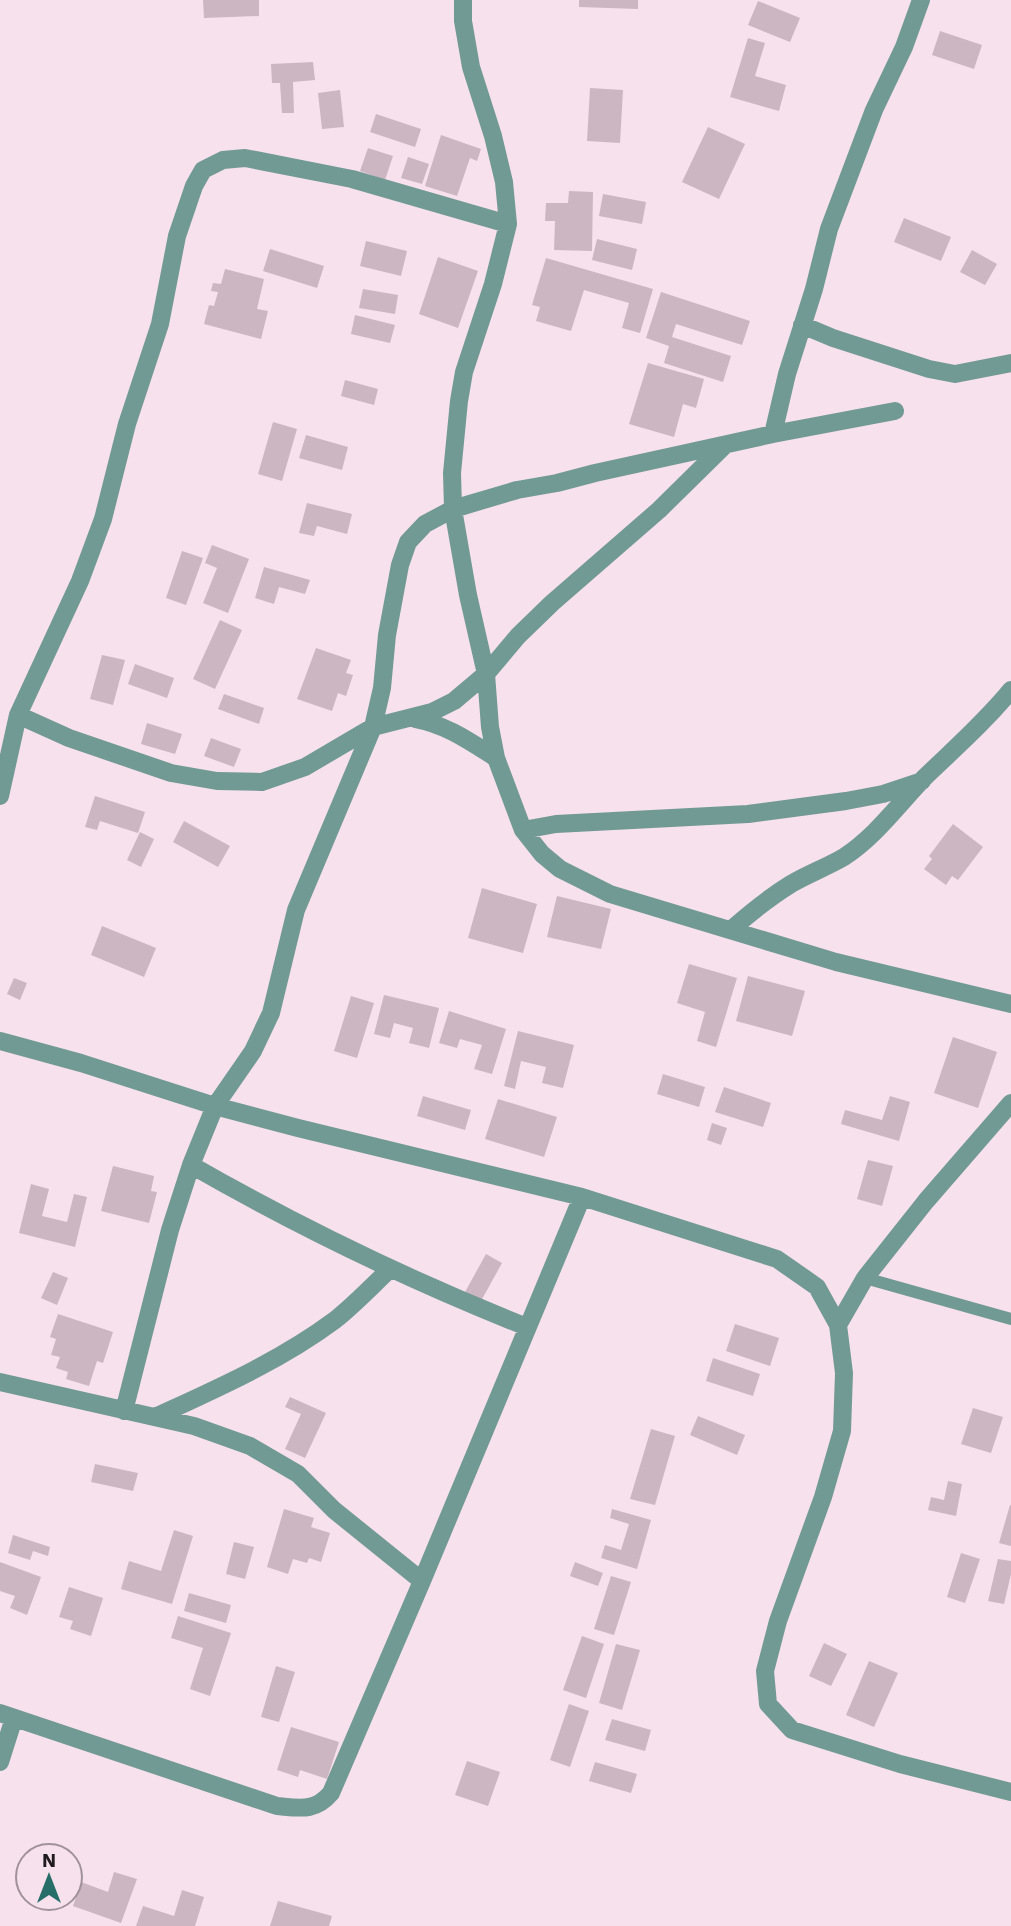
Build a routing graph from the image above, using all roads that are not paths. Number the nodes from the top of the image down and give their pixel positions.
1 (463, 0) edge
2 (922, 0) edge
3 (508, 224) junction
4 (802, 325) junction
5 (1011, 363) edge
6 (895, 411) dead end
7 (773, 434) junction
8 (725, 445) junction
9 (453, 509) junction
10 (486, 674) junction
11 (1011, 690) edge
12 (18, 715) junction
13 (410, 718) junction
14 (373, 727) junction
15 (496, 758) junction
16 (922, 781) junction
17 (0, 796) edge
18 (523, 830) junction
19 (732, 929) junction
20 (1011, 1004) edge
21 (0, 1041) edge
22 (1011, 1103) edge
23 (215, 1106) junction
24 (191, 1165) junction
25 (582, 1196) junction
26 (390, 1269) junction
27 (865, 1278) junction
28 (1011, 1319) edge
29 (838, 1325) junction
30 (527, 1327) junction
31 (0, 1382) edge
32 (124, 1411) junction
33 (155, 1417) junction
34 (422, 1581) junction
35 (7, 1716) edge
36 (0, 1762) edge
37 (1011, 1792) edge

1 - 3 street
2 - 4 street
3 - 9 street
3 - 12 street
4 - 5 street
4 - 7 street
6 - 7 street
7 - 8 street
8 - 9 street
8 - 10 street
9 - 10 street
9 - 14 street
10 - 13 street
10 - 15 street
11 - 16 street
12 - 14 street
12 - 17 street
13 - 14 street
13 - 15 street
14 - 23 street
15 - 18 street
16 - 18 street
16 - 19 street
18 - 19 street
19 - 20 street
21 - 23 street
22 - 27 street
23 - 24 street
23 - 25 street
24 - 26 street
24 - 32 street
25 - 29 street
25 - 30 street
26 - 30 street
26 - 33 street
27 - 28 lane
27 - 29 street
29 - 37 street
30 - 34 street
31 - 32 street
32 - 33 street
33 - 34 street
34 - 35 street
35 - 36 street

